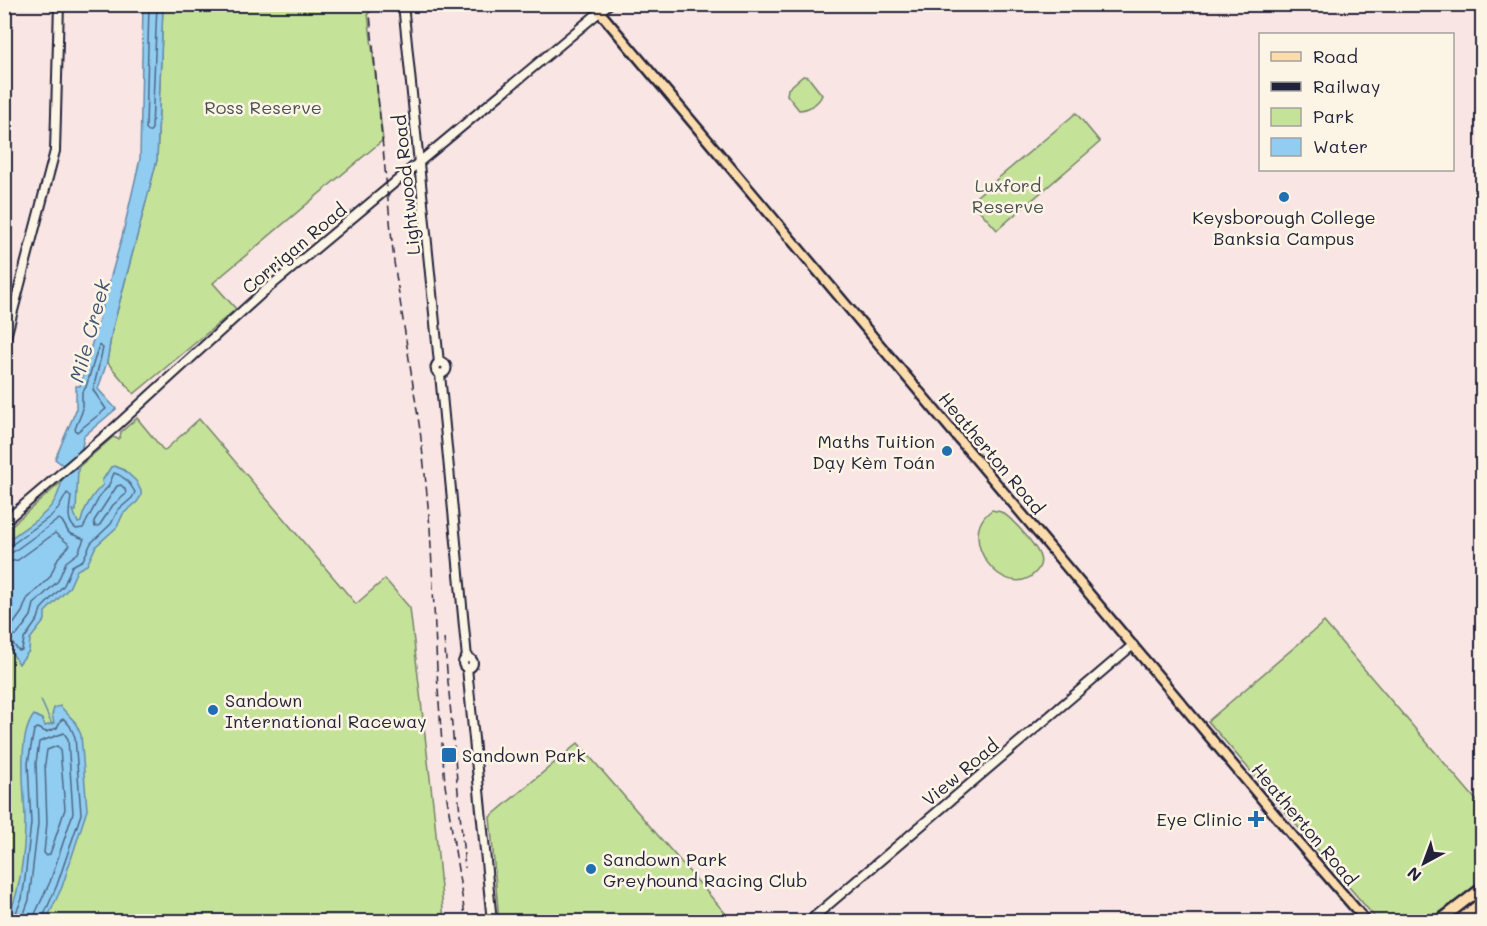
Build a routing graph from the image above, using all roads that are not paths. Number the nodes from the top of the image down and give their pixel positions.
1 (59, 4) edge
2 (403, 4) edge
3 (593, 4) edge
4 (609, 4) edge
5 (600, 12) junction
6 (419, 164) junction
7 (4, 345) edge
8 (4, 522) edge
9 (1133, 645) junction
10 (1482, 888) edge
11 (1482, 902) edge
12 (492, 921) edge
13 (808, 921) edge
14 (1367, 921) edge
15 (1438, 921) edge
16 (1457, 921) edge

1 - 7 main road
2 - 6 main road, Lightwood Road
3 - 5 main road, Heatherton Road
4 - 5 main road, Corrigan Road
5 - 6 main road, Corrigan Road
5 - 9 main road, Heatherton Road
6 - 8 main road, Corrigan Road
6 - 12 main road, Lightwood Road
9 - 13 main road, View Road
9 - 14 main road, Heatherton Road
10 - 15 highway
11 - 16 highway

